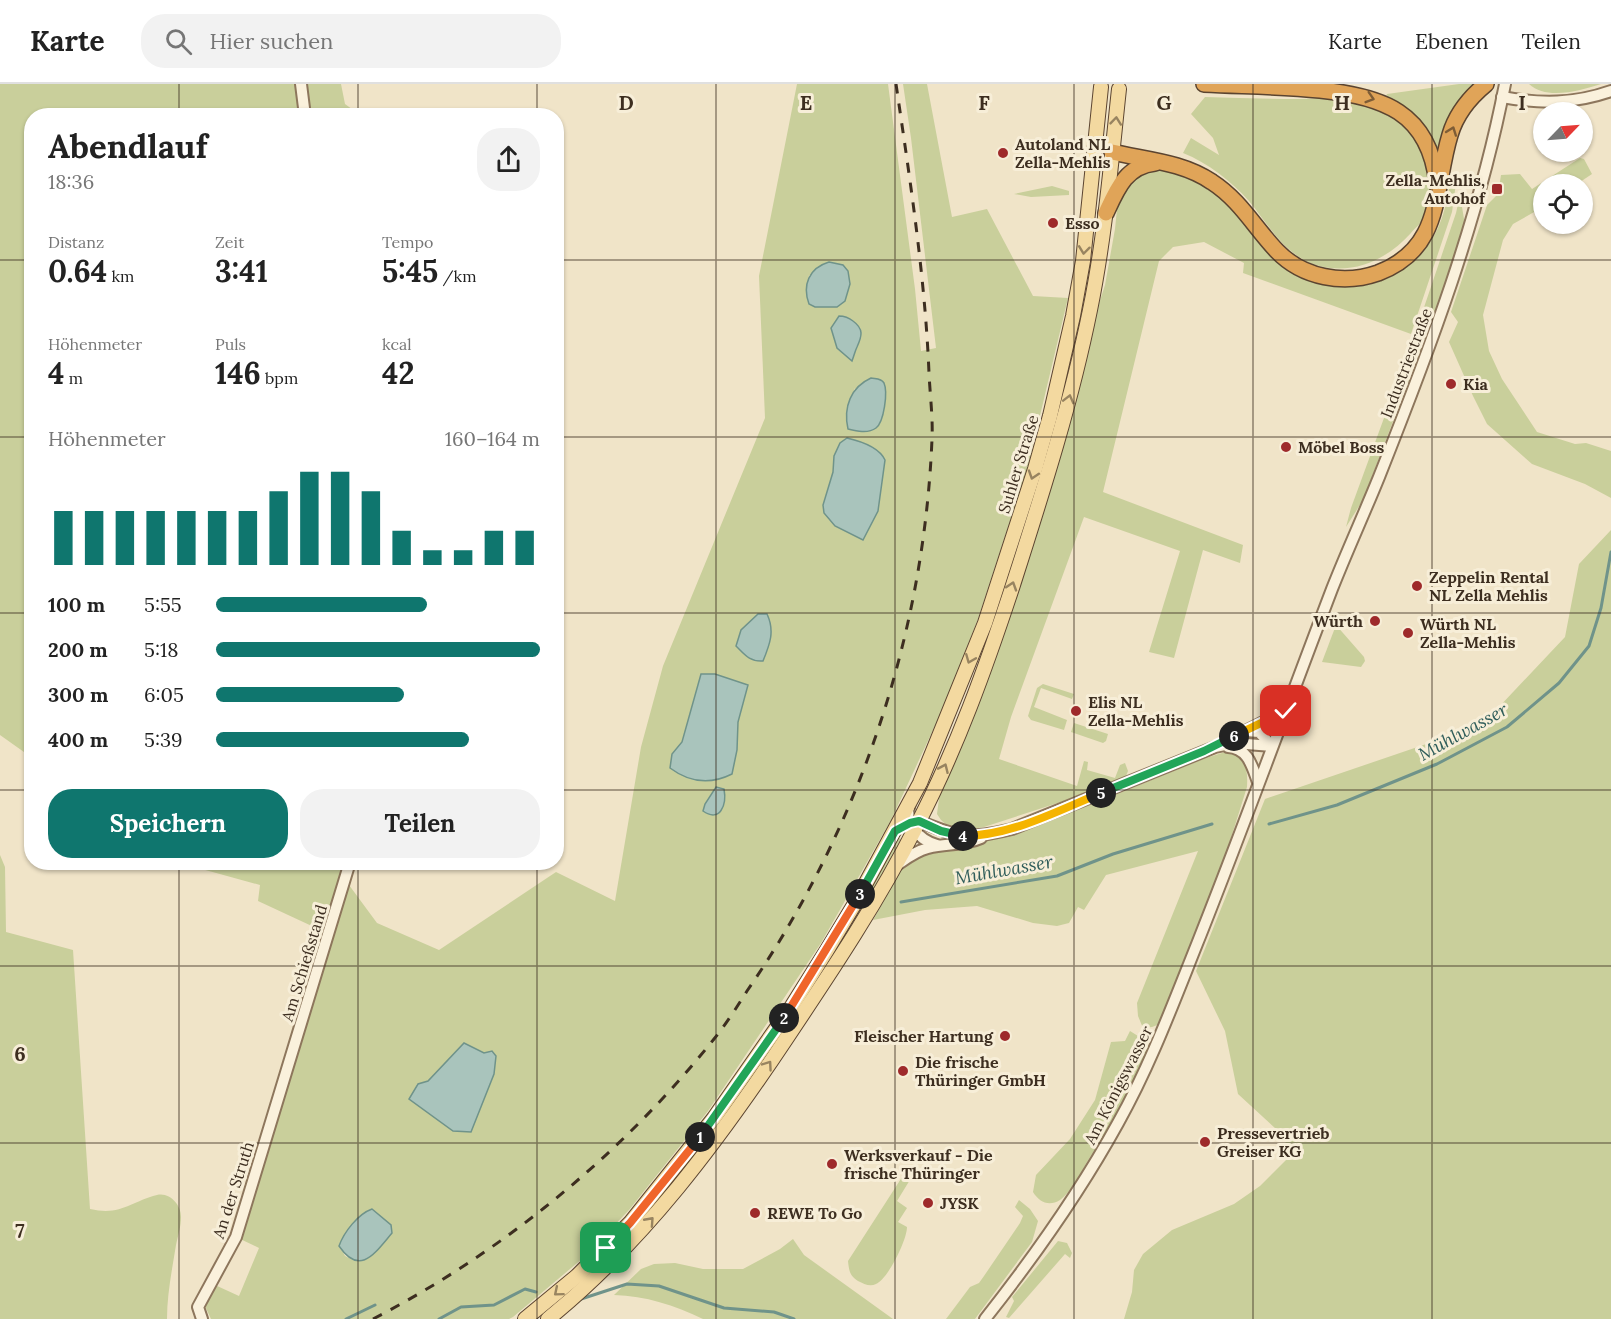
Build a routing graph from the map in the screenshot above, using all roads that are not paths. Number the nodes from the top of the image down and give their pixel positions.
1 (301, 84) edge
2 (1204, 84) edge
3 (1339, 84) edge
4 (1486, 84) edge
5 (1505, 84) edge
6 (1101, 87) dead end
7 (1292, 87) junction
8 (1119, 89) dead end
9 (1611, 91) edge
10 (1502, 97) junction
11 (304, 108) edge
12 (1094, 150) junction
13 (1112, 152) junction
14 (1162, 163) junction
15 (1436, 207) junction
16 (1106, 213) junction
17 (1286, 711) junction
18 (1244, 732) junction
19 (1272, 746) junction
20 (1204, 751) junction
21 (1258, 783) junction
22 (911, 800) junction
23 (915, 825) junction
24 (895, 831) junction
25 (984, 836) junction
26 (1237, 843) joint
27 (941, 846) junction
28 (896, 865) junction
29 (348, 870) edge
30 (285, 1071) joint
31 (197, 1317) edge
32 (525, 1319) edge
33 (548, 1319) edge
34 (985, 1319) edge

1 - 11 street
2 - 7 highway
3 - 7 highway
15 -> 4 highway
5 - 10 street, Industriestraße
6 - 12 main road, Suhler Straße
7 -> 15 highway
13 -> 8 main road, Suhler Straße
9 - 10 street
10 - 17 street, Industriestraße
12 - 13 main road
12 -> 22 main road, Suhler Straße
13 - 14 highway
13 - 16 main road, Suhler Straße
14 - 15 highway
14 - 16 highway
23 -> 16 main road, Suhler Straße
17 - 18 street
17 - 19 street, Industriestraße
18 - 19 street
18 - 20 street
19 - 20 street
19 - 21 street, Industriestraße
20 - 21 street
20 - 25 street
21 - 26 street, Industriestraße
22 - 23 street
22 - 24 main road, Suhler Straße
23 - 24 main road
23 - 25 street
23 - 27 street
23 - 28 main road, Suhler Straße
24 -> 32 main road, Suhler Straße
25 - 27 street
26 - 34 street, Am Königswasser
27 - 28 street
33 -> 28 main road, Suhler Straße
29 - 30 street, Am Schießstand
30 - 31 street, An der Struth

